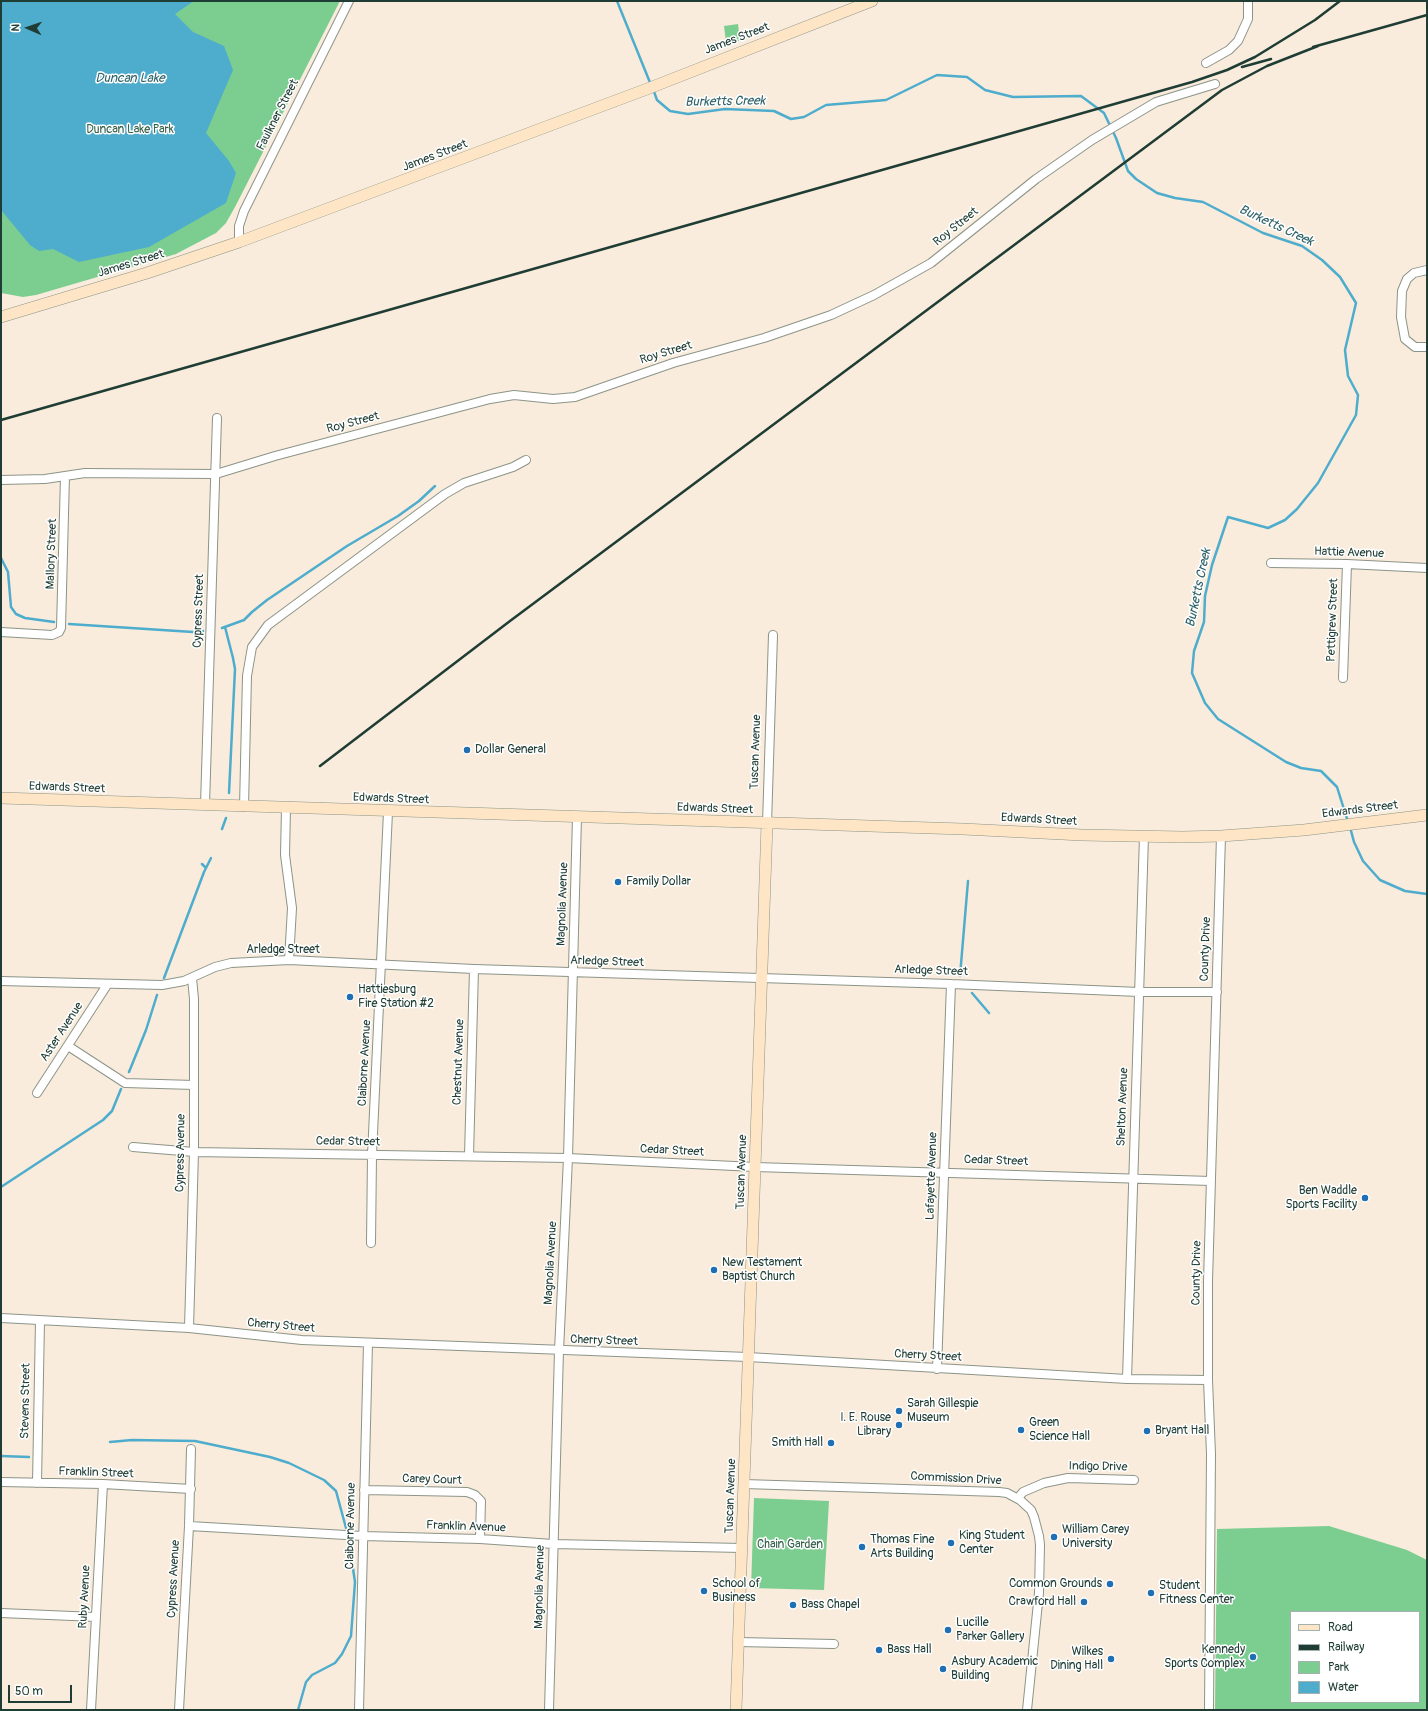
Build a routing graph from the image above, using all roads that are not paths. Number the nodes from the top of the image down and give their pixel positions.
1 (349, 1) edge
2 (872, 1) edge
3 (1248, 1) edge
4 (1206, 63) dead end
5 (1215, 84) dead end
6 (239, 242) junction
7 (1427, 270) edge
8 (1, 308) edge
9 (6, 316) edge
10 (1427, 347) edge
11 (217, 418) dead end
12 (526, 460) dead end
13 (216, 474) junction
14 (66, 476) junction
15 (1, 480) edge
16 (1271, 563) dead end
17 (1347, 564) junction
18 (1427, 568) edge
19 (1, 632) edge
20 (773, 635) dead end
21 (1343, 678) dead end
22 (1, 798) edge
23 (205, 805) junction
24 (244, 807) junction
25 (286, 808) junction
26 (388, 812) junction
27 (1427, 815) edge
28 (578, 817) junction
29 (767, 824) junction
30 (1144, 836) junction
31 (1221, 836) junction
32 (289, 960) junction
33 (382, 965) junction
34 (474, 969) junction
35 (573, 973) junction
36 (192, 978) junction
37 (762, 979) junction
38 (1, 981) edge
39 (107, 984) junction
40 (951, 984) junction
41 (1139, 992) junction
42 (1216, 992) junction
43 (68, 1046) junction
44 (194, 1085) junction
45 (37, 1093) dead end
46 (133, 1147) dead end
47 (194, 1152) junction
48 (372, 1155) junction
49 (469, 1156) junction
50 (568, 1158) junction
51 (755, 1167) junction
52 (944, 1172) junction
53 (1133, 1177) junction
54 (1211, 1181) junction
55 (370, 1243) dead end
56 (1, 1318) edge
57 (40, 1320) junction
58 (189, 1328) junction
59 (368, 1343) junction
60 (559, 1351) junction
61 (748, 1357) junction
62 (937, 1368) junction
63 (1127, 1379) junction
64 (1208, 1380) junction
65 (191, 1449) dead end
66 (1134, 1480) dead end
67 (1, 1482) edge
68 (37, 1483) junction
69 (103, 1484) junction
70 (744, 1484) junction
71 (190, 1489) junction
72 (364, 1490) junction
73 (1018, 1498) junction
74 (189, 1526) junction
75 (363, 1536) junction
76 (480, 1539) junction
77 (553, 1544) junction
78 (742, 1548) junction
79 (1, 1613) edge
80 (96, 1616) junction
81 (738, 1642) junction
82 (834, 1644) dead end
83 (91, 1710) edge
84 (178, 1710) edge
85 (359, 1710) edge
86 (549, 1710) edge
87 (736, 1710) edge
88 (1027, 1710) edge
89 (1209, 1710) edge

1 - 6 street, Faulkner Street
2 - 6 main road, James Street
3 - 4 street
5 - 13 street, Roy Street
6 - 9 main road, James Street
7 - 10 street
8 - 9 main road
11 - 13 street, Cypress Street
12 - 24 street
13 - 14 street, Roy Street
13 - 23 street, Cypress Street
14 - 15 street, Roy Street
14 - 19 street, Mallory Street
16 - 17 street, Hattie Avenue
17 - 18 street, Hattie Avenue
17 - 21 street, Pettigrew Street
20 - 29 street, Tuscan Avenue
22 - 23 main road, Edwards Street
23 - 24 main road, Edwards Street
24 - 25 main road, Edwards Street
25 - 26 main road, Edwards Street
25 - 32 street
26 - 28 main road, Edwards Street
26 - 33 street, Claiborne Avenue
27 - 31 main road, Edwards Street
28 - 29 main road, Edwards Street
28 - 35 street, Magnolia Avenue
29 - 30 main road, Edwards Street
29 - 37 main road, Tuscan Avenue
30 - 31 main road, Edwards Street
30 - 41 street, Shelton Avenue
31 - 42 street, County Drive
32 - 33 street, Arledge Street
32 - 36 street, Arledge Street
33 - 34 street, Arledge Street
33 - 48 street, Claiborne Avenue
34 - 35 street, Arledge Street
34 - 49 street, Chestnut Avenue
35 - 37 street, Arledge Street
35 - 50 street, Magnolia Avenue
36 - 39 street, Arledge Street
36 - 44 street, Cypress Avenue
37 - 40 street, Arledge Street
37 - 51 main road, Tuscan Avenue
38 - 39 street, Arledge Street
39 - 43 street, Aster Avenue
40 - 41 street, Arledge Street
40 - 52 street, Lafayette Avenue
41 - 42 street, Arledge Street
41 - 53 street, Shelton Avenue
42 - 54 street, County Drive
43 - 44 street
43 - 45 street, Aster Avenue
44 - 47 street, Cypress Avenue
46 - 47 street, Cedar Street
47 - 48 street, Cedar Street
47 - 58 street, Cypress Avenue
48 - 49 street, Cedar Street
48 - 55 street, Claiborne Avenue
49 - 50 street, Cedar Street
50 - 51 street, Cedar Street
50 - 60 street, Magnolia Avenue
51 - 52 street, Cedar Street
51 - 61 main road, Tuscan Avenue
52 - 53 street, Cedar Street
52 - 62 street, Lafayette Avenue
53 - 54 street, Cedar Street
53 - 63 street, Shelton Avenue
54 - 64 street, County Drive
56 - 57 street, Cherry Street
57 - 58 street, Cherry Street
57 - 68 street, Stevens Street
58 - 59 street, Cherry Street
59 - 60 street, Cherry Street
59 - 72 street, Claiborne Avenue
60 - 61 street, Cherry Street
60 - 77 street, Magnolia Avenue
61 - 62 street, Cherry Street
61 - 70 main road, Tuscan Avenue
62 - 63 street, Cherry Street
63 - 64 street, Cherry Street
64 - 89 street, County Drive
65 - 71 street, Cypress Avenue
66 - 73 street, Indigo Drive
67 - 68 street, Franklin Street
68 - 69 street, Franklin Street
69 - 71 street, Franklin Street
69 - 80 street, Ruby Avenue
70 - 73 street, Commission Drive
70 - 78 main road, Tuscan Avenue
71 - 74 street, Cypress Avenue
72 - 75 street, Claiborne Avenue
72 - 76 street, Carey Court
73 - 88 street
74 - 75 street, Franklin Avenue
74 - 84 street, Cypress Avenue
75 - 76 street, Franklin Avenue
75 - 85 street, Claiborne Avenue
76 - 77 street, Franklin Avenue
77 - 78 street, Franklin Avenue
77 - 86 street, Magnolia Avenue
78 - 81 main road, Tuscan Avenue
79 - 80 street
80 - 83 street, Ruby Avenue
81 - 82 street
81 - 87 main road, Tuscan Avenue

